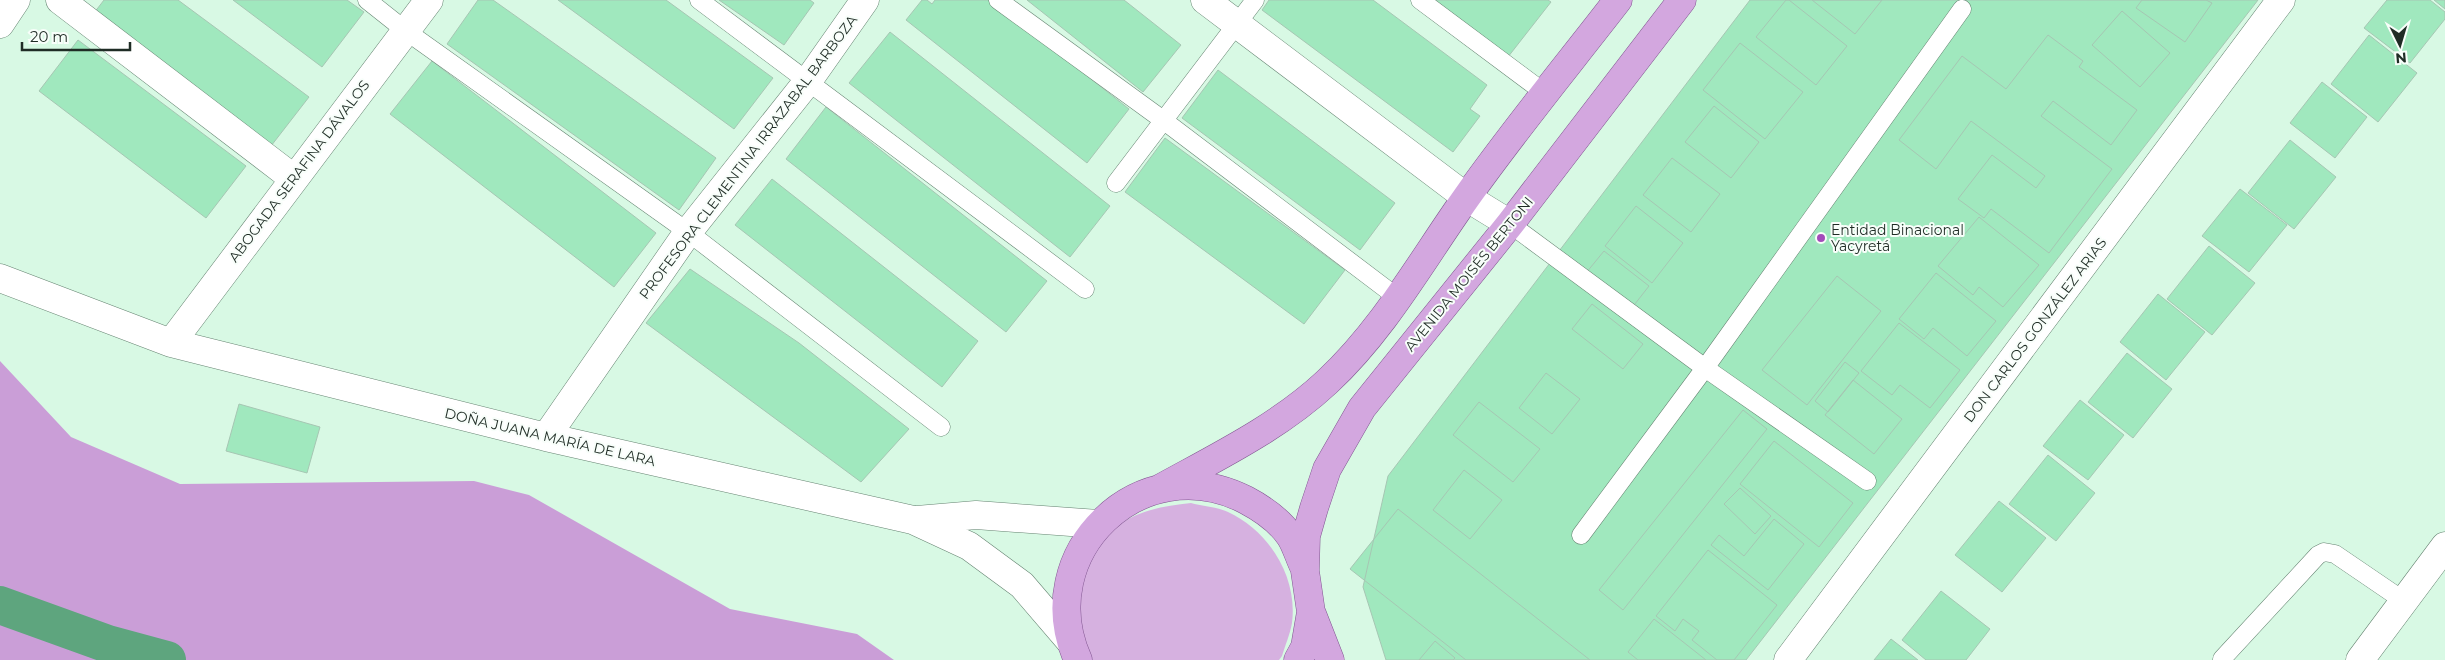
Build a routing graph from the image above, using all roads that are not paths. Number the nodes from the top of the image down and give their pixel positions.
1 (16, 0) edge
2 (60, 0) edge
3 (367, 0) edge
4 (429, 0) edge
5 (699, 0) edge
6 (865, 0) edge
7 (998, 0) edge
8 (1205, 0) edge
9 (1254, 0) edge
10 (1420, 0) edge
11 (1618, 0) edge
12 (1682, 0) edge
13 (2281, 0) edge
14 (1962, 9) dead end
15 (0, 24) edge
16 (1236, 24) junction
17 (406, 31) junction
18 (808, 80) junction
19 (1546, 94) junction
20 (1163, 120) junction
21 (293, 178) junction
22 (1116, 183) dead end
23 (1466, 197) junction
24 (1510, 224) junction
25 (688, 232) junction
26 (0, 278) edge
27 (1085, 289) dead end
28 (1398, 298) junction
29 (171, 343) junction
30 (1705, 368) junction
31 (941, 427) dead end
32 (546, 437) junction
33 (1867, 481) dead end
34 (1159, 489) junction
35 (913, 520) junction
36 (1098, 524) junction
37 (1581, 535) dead end
38 (2445, 546) edge
39 (1305, 571) junction
40 (2404, 601) junction
41 (1311, 612) junction
42 (1074, 651) edge
43 (2222, 659) edge
44 (1298, 660) edge
45 (1330, 660) edge
46 (1788, 660) edge
47 (2360, 660) edge

1 - 15 street
2 - 21 street
3 - 17 lane
4 - 17 street, ABOGADA SERAFINA DÁVALOS
5 - 18 lane
6 - 18 street, PROFESORA CLEMENTINA IRRAZABAL BARBOZA
7 - 20 lane
8 - 16 street
9 - 16 lane
10 - 19 lane
11 - 19 main road, AVENIDA MOISÉS BERTONI
12 - 24 main road, AVENIDA MOISÉS BERTONI
13 - 46 street, DON CARLOS GONZÁLEZ ARIAS
14 - 30 lane
16 - 20 lane
16 - 23 street
17 - 21 street, ABOGADA SERAFINA DÁVALOS
17 - 25 lane
18 - 25 street, PROFESORA CLEMENTINA IRRAZABAL BARBOZA
18 - 27 lane
19 - 23 main road, AVENIDA MOISÉS BERTONI
20 - 22 lane
20 - 28 lane
21 - 29 street, ABOGADA SERAFINA DÁVALOS
23 - 24 street
23 - 28 main road, AVENIDA MOISÉS BERTONI
24 - 30 lane
24 - 39 main road, AVENIDA MOISÉS BERTONI
25 - 31 lane
25 - 32 street, PROFESORA CLEMENTINA IRRAZABAL BARBOZA
26 - 29 street, DOÑA JUANA MARÍA DE LARA
28 - 34 main road, AVENIDA MOISÉS BERTONI
29 - 32 street, DOÑA JUANA MARÍA DE LARA
30 - 33 lane
30 - 37 lane
32 - 35 street, DOÑA JUANA MARÍA DE LARA
34 - 36 main road, AVENIDA MOISÉS BERTONI
34 - 39 main road, AVENIDA MOISÉS BERTONI
35 - 36 street
35 - 42 street, DOÑA JUANA MARÍA DE LARA
36 - 42 main road, AVENIDA MOISÉS BERTONI
38 - 40 street
39 - 41 main road, AVENIDA MOISÉS BERTONI
40 - 43 lane
40 - 47 street
41 - 44 main road, AVENIDA MOISÉS BERTONI
41 - 45 main road

